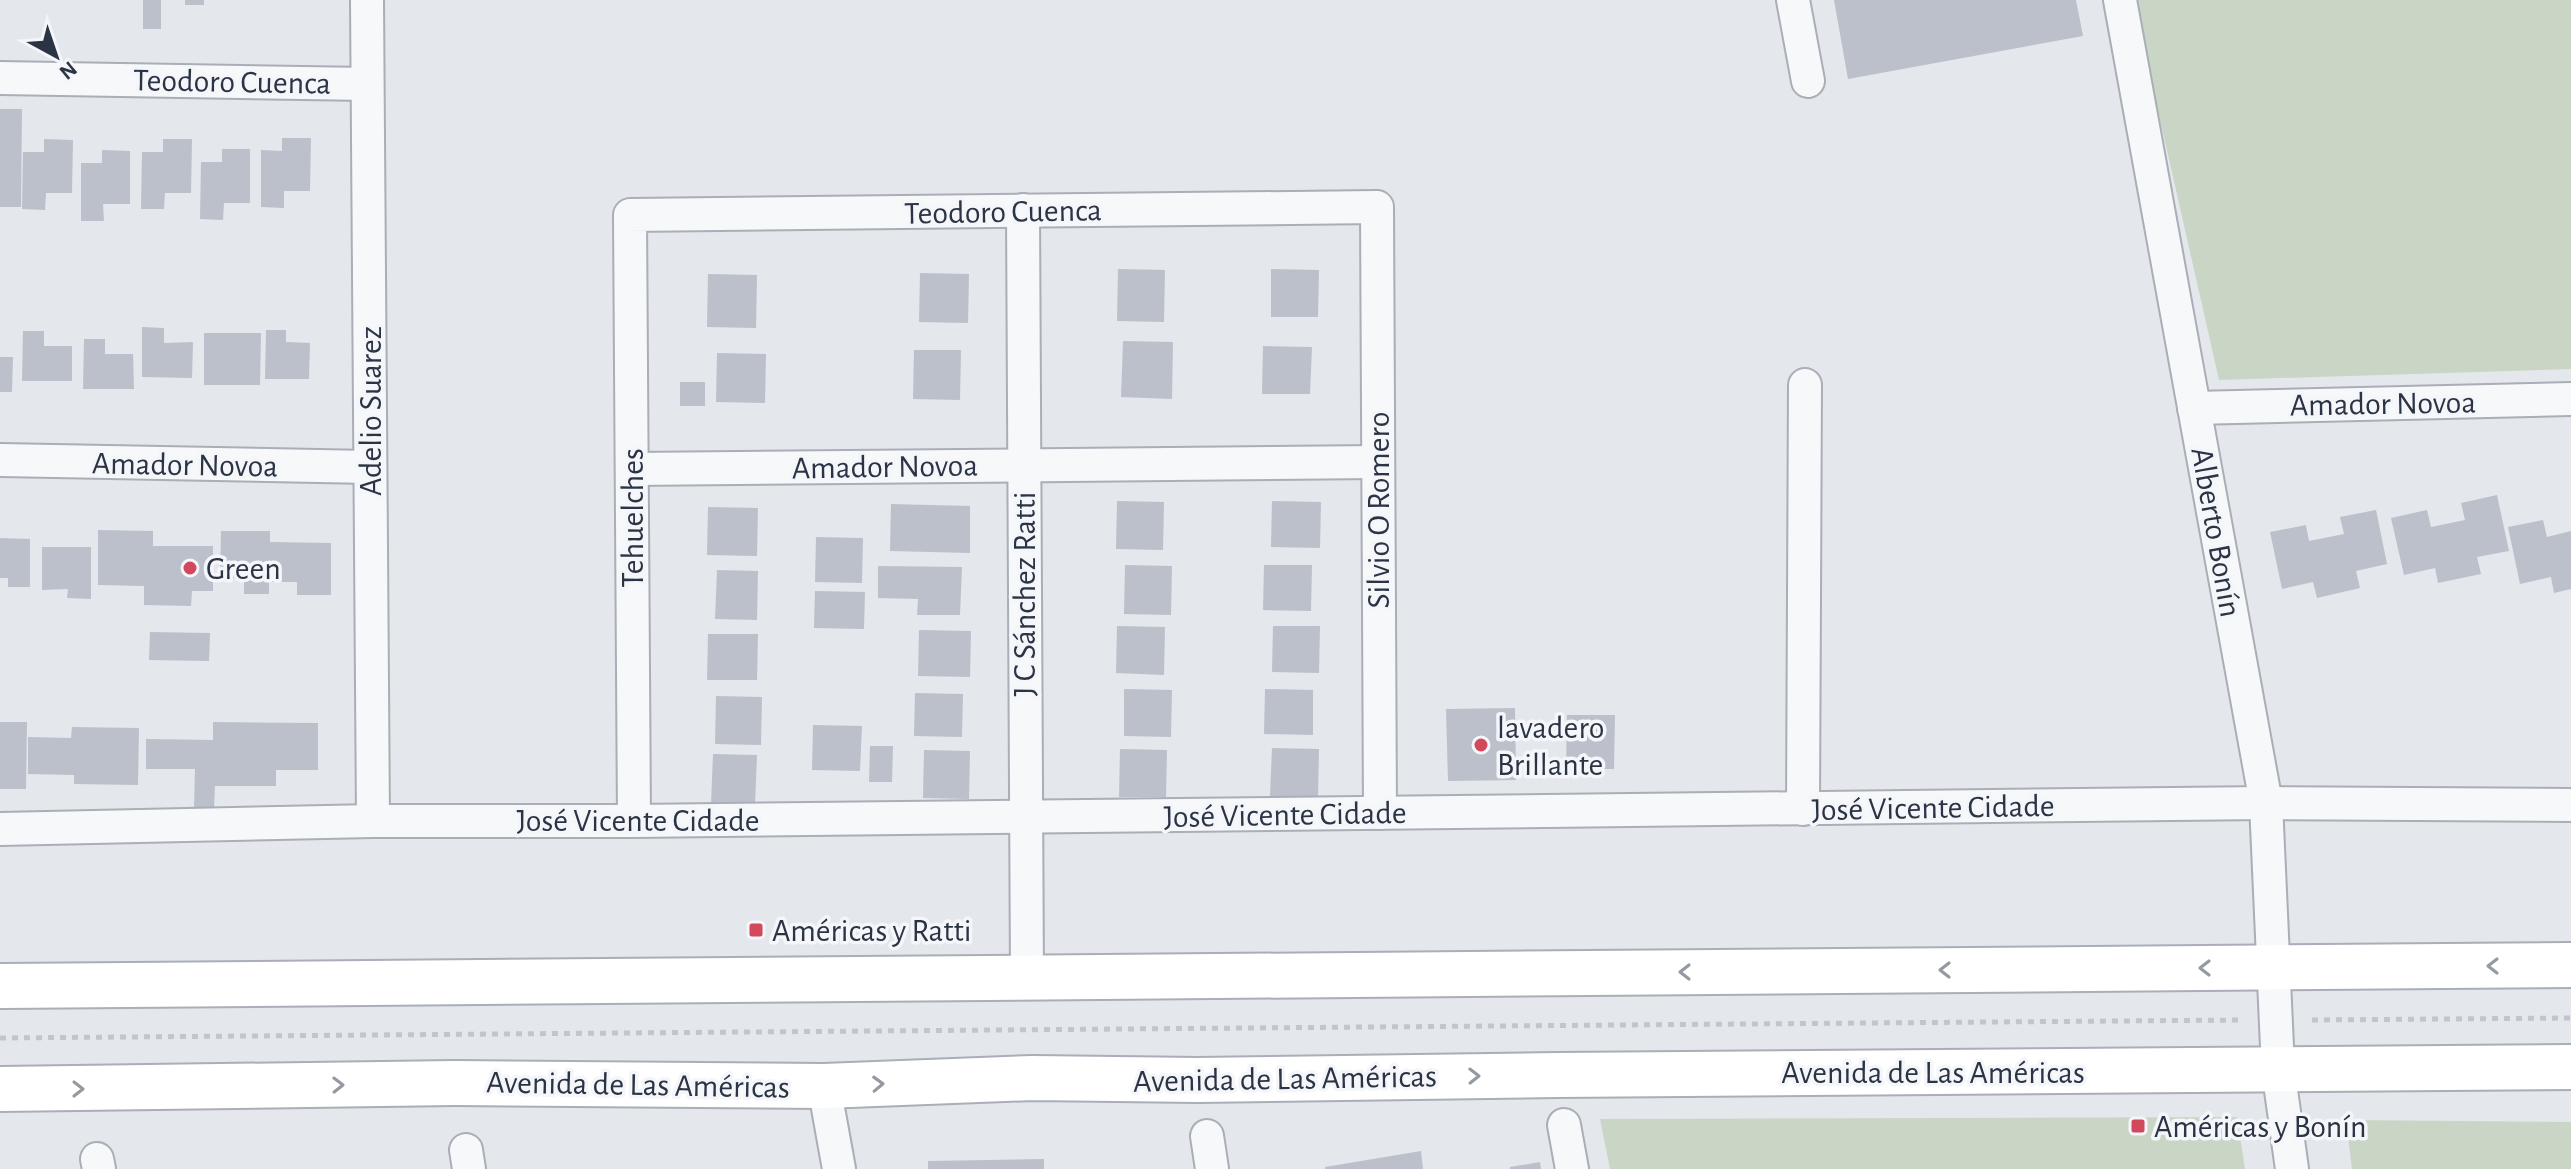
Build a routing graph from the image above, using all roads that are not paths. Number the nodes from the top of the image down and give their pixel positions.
1 (367, 0) edge
2 (1793, 0) edge
3 (2120, 0) edge
4 (0, 78) edge
5 (1808, 81) dead end
6 (367, 84) junction
7 (1377, 207) joint
8 (1023, 210) junction
9 (630, 215) joint
10 (1805, 385) dead end
11 (2571, 399) edge
12 (2194, 408) junction
13 (0, 460) edge
14 (1378, 462) junction
15 (1024, 465) junction
16 (370, 467) junction
17 (632, 469) junction
18 (2266, 803) junction
19 (2571, 805) edge
20 (1803, 809) junction
21 (1380, 813) junction
22 (1026, 817) junction
23 (373, 821) junction
24 (634, 821) junction
25 (0, 829) edge
26 (2571, 965) edge
27 (2273, 967) junction
28 (1027, 978) junction
29 (0, 986) edge
30 (2571, 1067) edge
31 (2278, 1069) junction
32 (824, 1086) junction
33 (0, 1089) edge
34 (1564, 1125) dead end
35 (1207, 1136) dead end
36 (839, 1169) edge
37 (1212, 1169) edge
38 (1572, 1169) edge
39 (2292, 1169) edge

1 - 6 street, Adelio Suarez
2 - 5 street
3 - 12 street, Alberto Bonín
4 - 6 street, Teodoro Cuenca
6 - 16 street, Adelio Suarez
7 - 8 street, Teodoro Cuenca
7 - 14 street, Silvio O Romero
8 - 9 street, Teodoro Cuenca
8 - 15 street, J C Sánchez Ratti
9 - 17 street, Tehuelches
10 - 20 street
11 - 12 street, Amador Novoa
12 - 18 street, Alberto Bonín
13 - 16 street, Amador Novoa
14 - 15 street, Amador Novoa
14 - 21 street, Silvio O Romero
15 - 17 street, Amador Novoa
15 - 22 street, J C Sánchez Ratti
16 - 23 street, Adelio Suarez
17 - 24 street, Tehuelches
18 - 19 street, José Vicente Cidade
18 - 20 street, José Vicente Cidade
18 - 27 street, Alberto Bonín
20 - 21 street, José Vicente Cidade
21 - 22 street, José Vicente Cidade
22 - 24 street, José Vicente Cidade
22 - 28 street, J C Sánchez Ratti
23 - 24 street, José Vicente Cidade
23 - 25 street, José Vicente Cidade
26 -> 27 main road
27 -> 28 main road
27 - 31 street, Alberto Bonín
28 - 29 main road
30 - 31 main road, Avenida de Las Américas
32 -> 31 main road, Avenida de Las Américas
31 - 39 street, Alberto Bonín
33 -> 32 main road, Avenida de Las Américas
32 - 36 street
34 - 38 street
35 - 37 street

